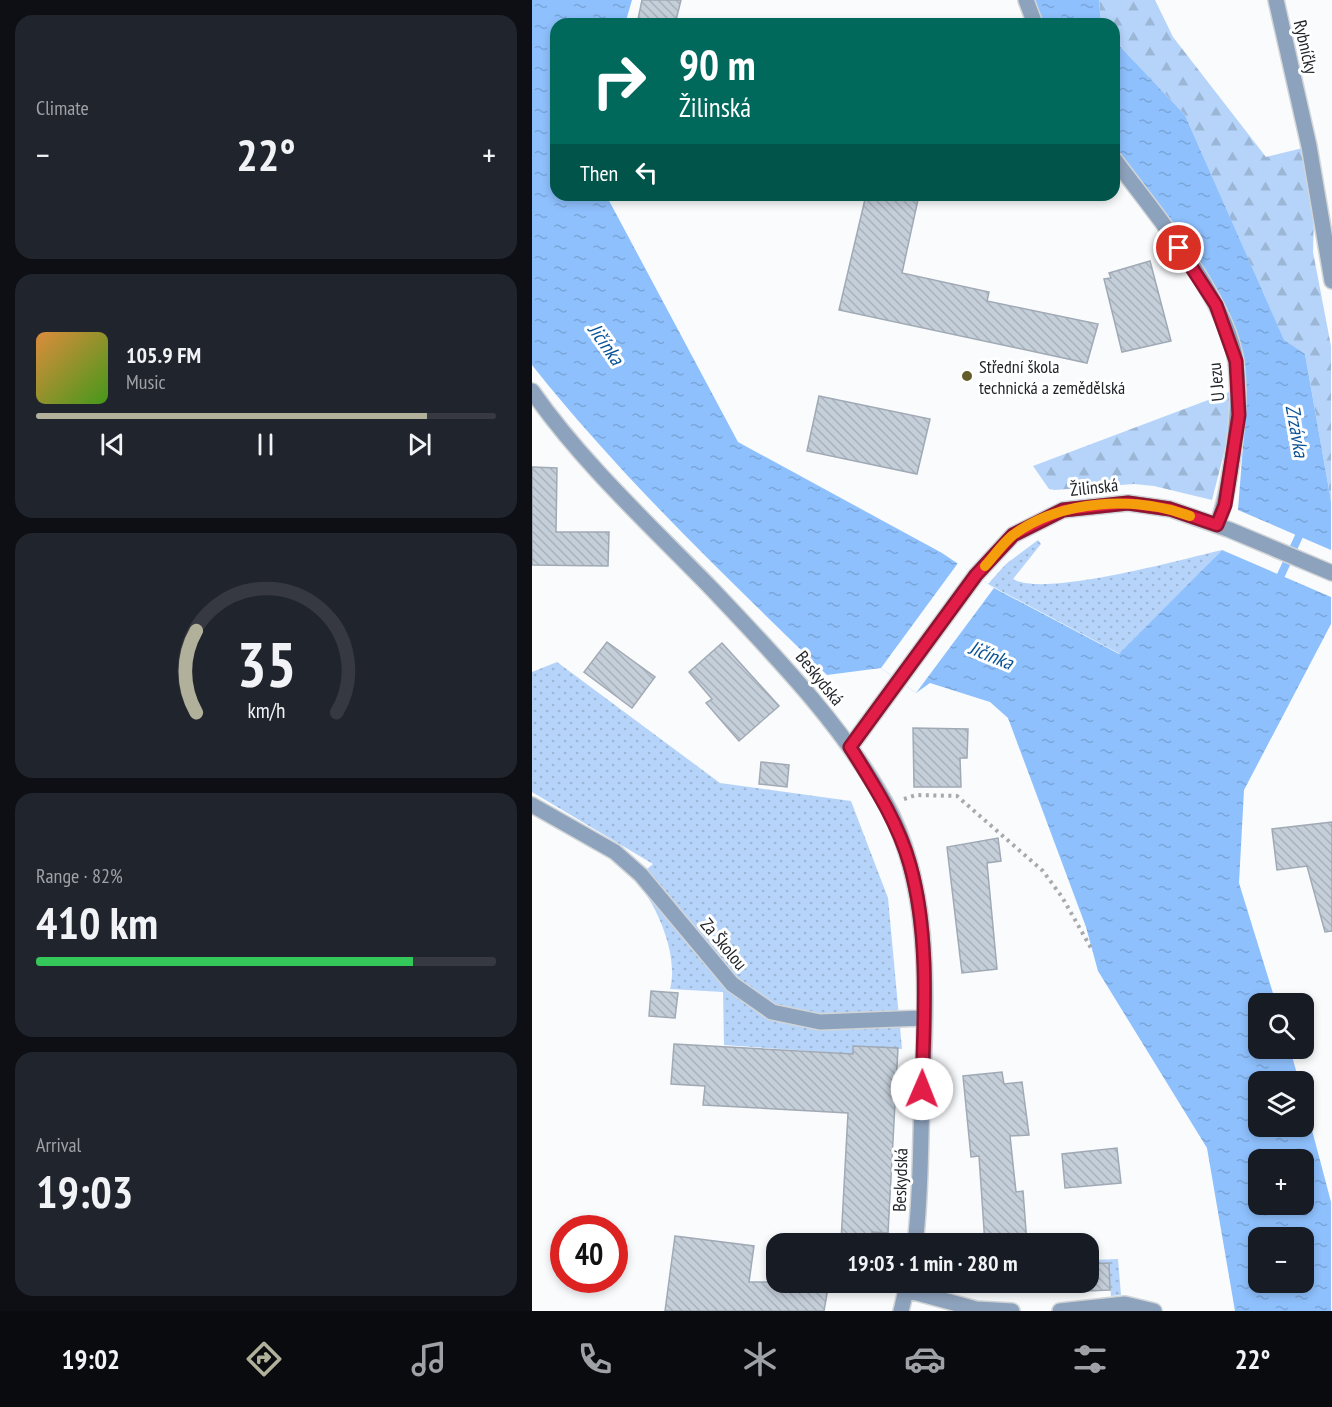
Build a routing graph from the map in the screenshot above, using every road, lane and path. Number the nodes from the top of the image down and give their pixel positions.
1 (1026, 0) edge
2 (1276, 0) edge
3 (1033, 18) edge
4 (1120, 167) edge
5 (1332, 281) edge
6 (532, 392) edge
7 (1223, 528) junction
8 (1332, 573) edge
9 (850, 747) junction
10 (886, 804) junction
11 (532, 805) edge
12 (1091, 948) dead end
13 (923, 1018) junction
14 (917, 1233) edge
15 (905, 1293) edge
16 (929, 1293) edge
17 (901, 1311) edge
18 (1012, 1311) edge
19 (1060, 1311) edge
20 (1154, 1311) edge

1 - 3 street
2 - 5 street, Rybníčky
4 - 7 street, U Jezu
6 - 9 street, Beskydská
7 - 8 street, Žilinská
7 - 9 street, Žilinská
9 - 10 street, Beskydská
10 - 12 path
10 - 13 street, Beskydská
11 - 13 street, Za Školou
13 - 14 street, Beskydská
15 - 17 street
16 - 18 street
19 - 20 street

